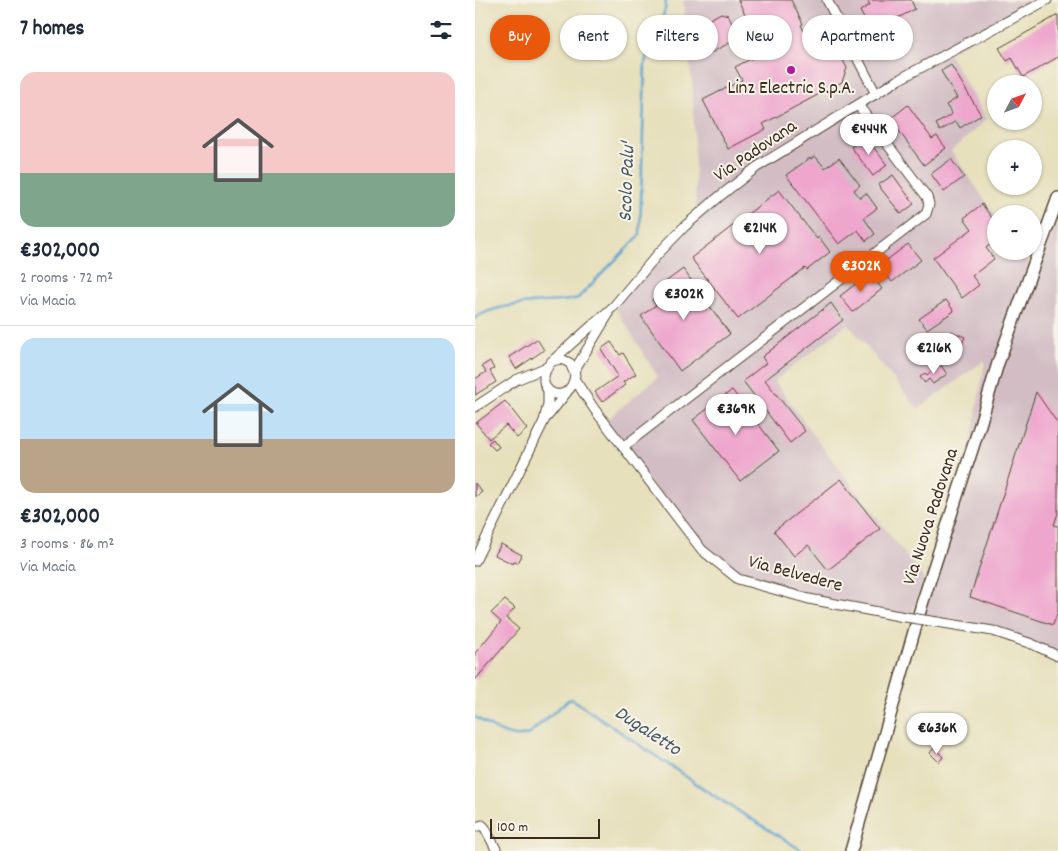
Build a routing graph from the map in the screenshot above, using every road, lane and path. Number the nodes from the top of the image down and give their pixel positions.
1 (827, 0) edge
2 (1047, 0) edge
3 (875, 94) junction
4 (858, 105) junction
5 (1058, 198) edge
6 (614, 306) junction
7 (550, 364) junction
8 (575, 375) junction
9 (516, 380) junction
10 (546, 388) junction
11 (567, 392) junction
12 (475, 407) edge
13 (595, 410) junction
14 (544, 421) junction
15 (623, 447) junction
16 (475, 562) edge
17 (1058, 656) edge
18 (475, 827) edge
19 (497, 851) edge
20 (851, 851) edge

1 - 3 street
2 - 3 street, Via Padovana
3 - 4 street, Via Padovana
4 - 6 street, Via Padovana
4 - 15 street
5 - 20 main road, Via Nuova Padovana
6 - 7 street, Via Padovana
6 - 8 street, Via Padovana
7 - 8 street
7 - 9 street
7 - 10 street, Via Padovana
8 - 11 street, Via Padovana
8 - 13 street, Via Belvedere
9 - 10 street
9 - 12 street
10 - 11 street
10 - 14 street, Via Padovana
11 - 13 street, Via Belvedere
11 - 14 street, Via Padovana
13 - 15 street, Via Belvedere
14 - 16 street, Via Padovana
15 - 17 street, Via Belvedere, bridge
18 - 19 street

